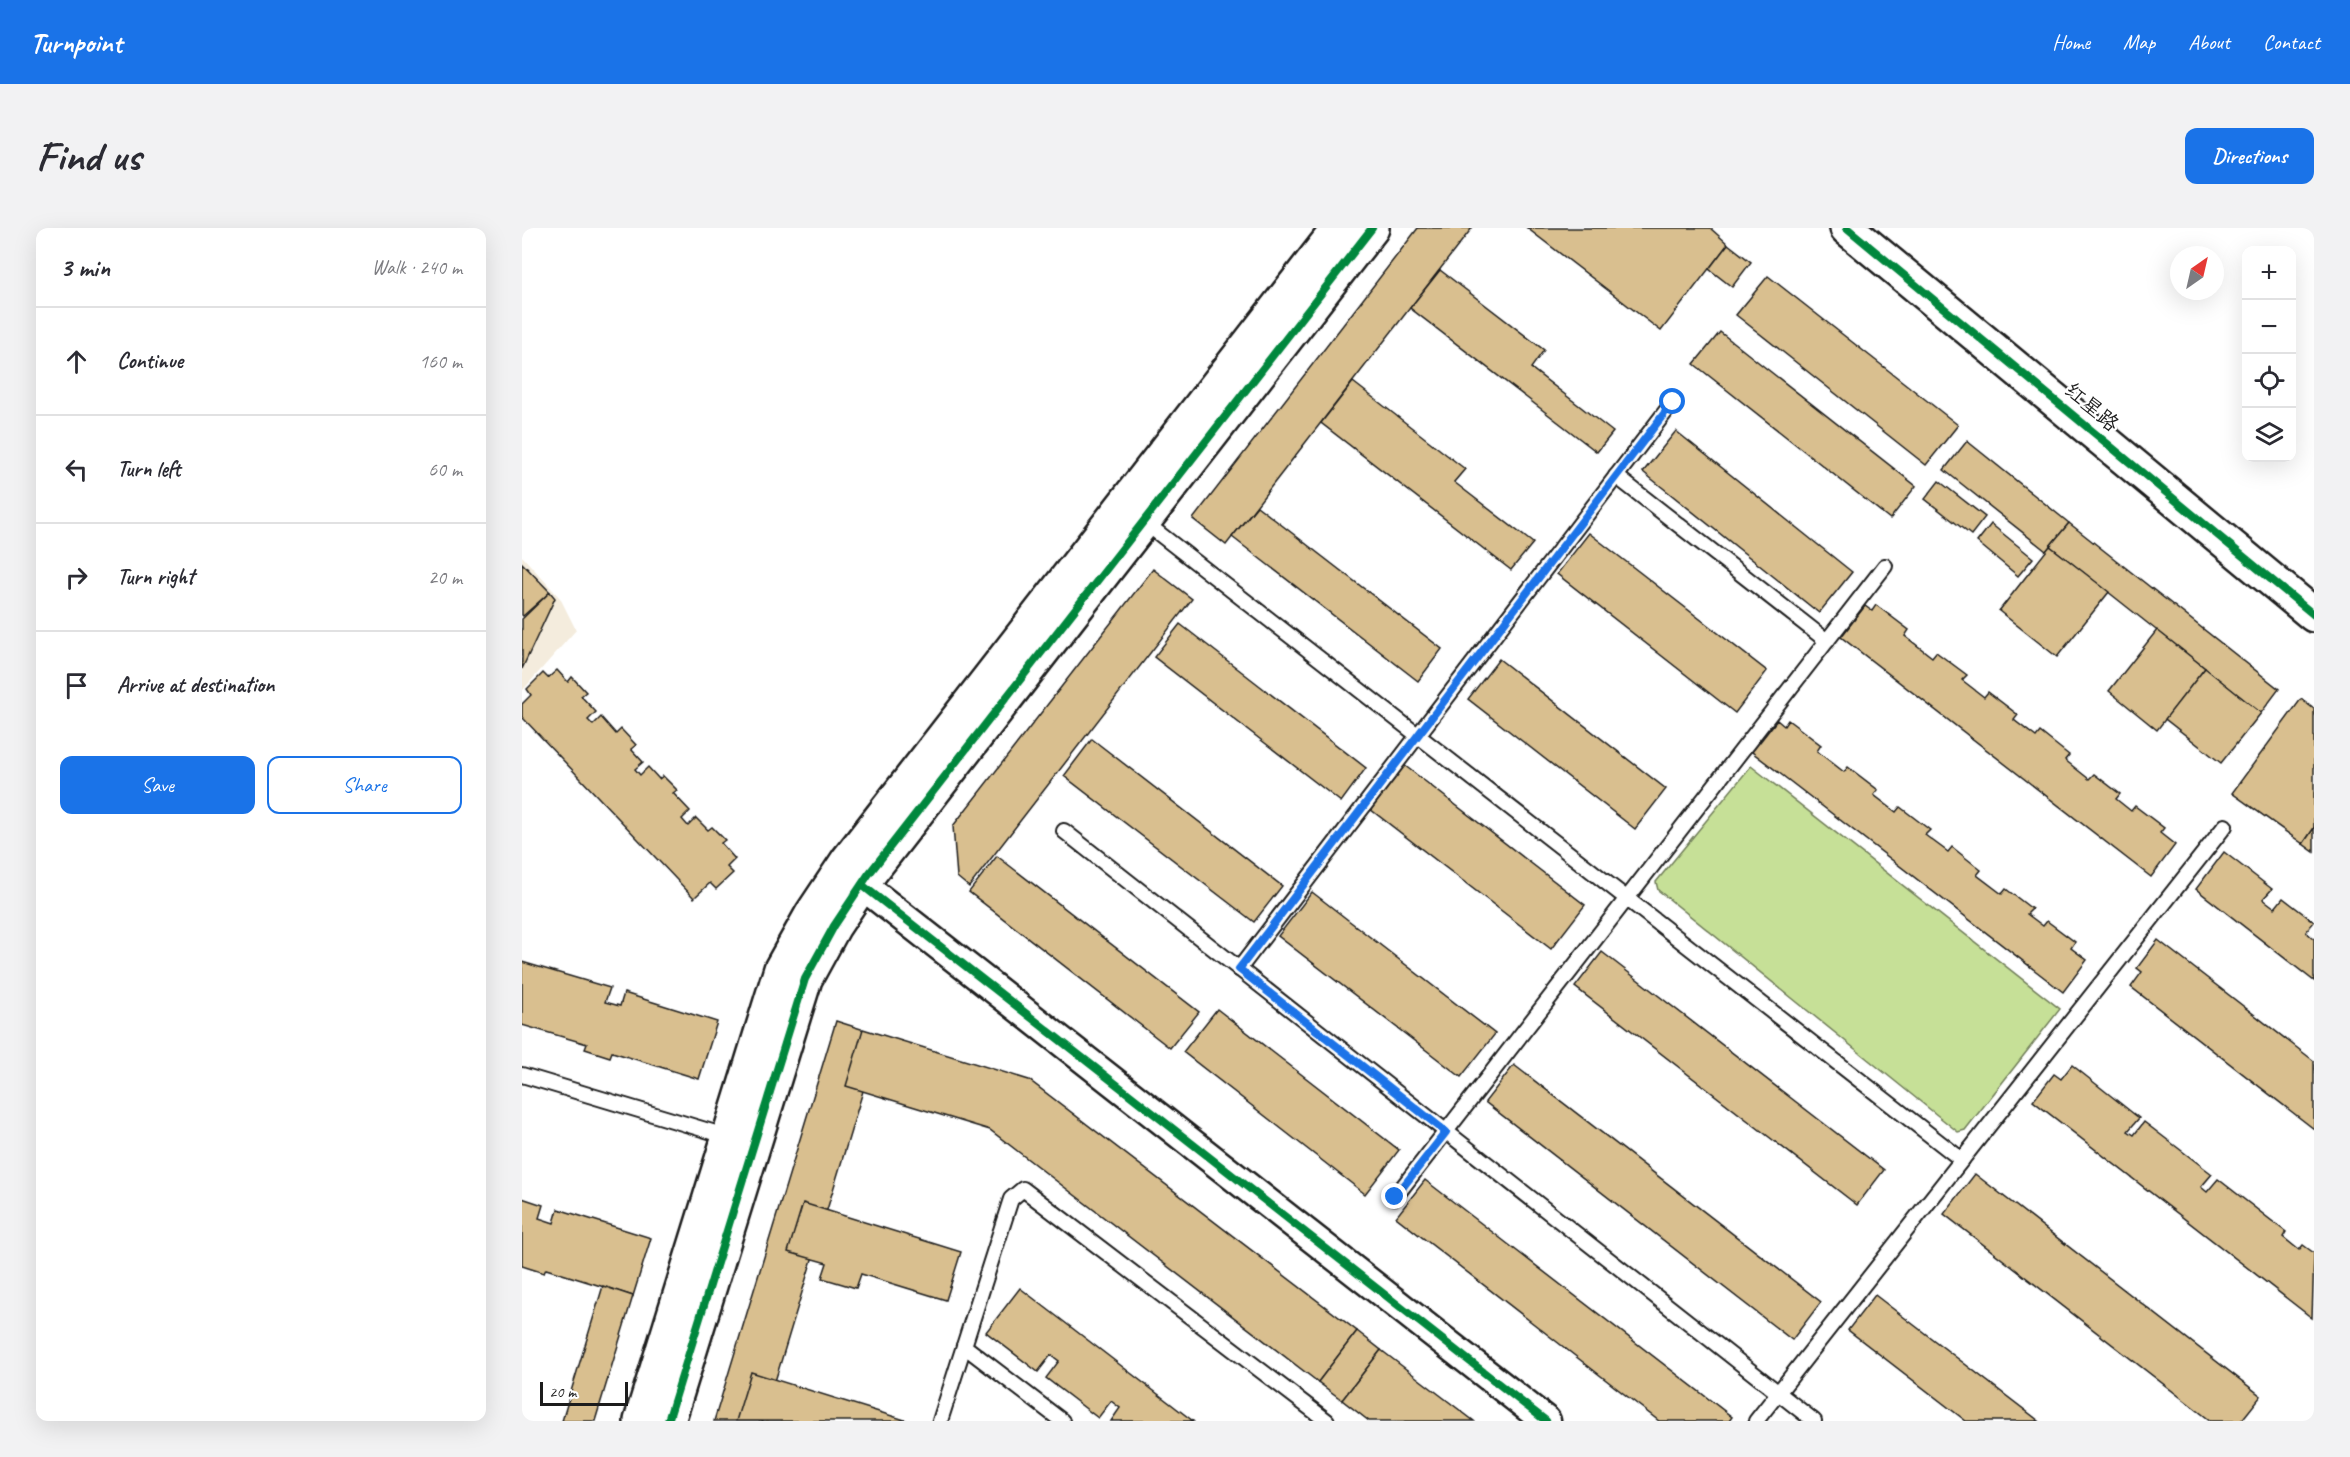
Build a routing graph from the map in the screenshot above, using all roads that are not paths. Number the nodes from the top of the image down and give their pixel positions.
1 (1339, 228) edge
2 (1372, 228) edge
3 (1847, 228) edge
4 (1673, 402) dead end
5 (1616, 476) junction
6 (1143, 521) junction
7 (1885, 566) dead end
8 (2314, 615) edge
9 (1827, 641) junction
10 (1418, 736) junction
11 (2224, 826) dead end
12 (1064, 831) dead end
13 (862, 885) junction
14 (1627, 899) junction
15 (1239, 969) junction
16 (522, 1075) edge
17 (1446, 1132) junction
18 (729, 1137) junction
19 (1962, 1160) junction
20 (1395, 1197) dead end
21 (964, 1346) junction
22 (1778, 1393) junction
23 (641, 1421) edge
24 (668, 1421) edge
25 (940, 1421) edge
26 (1062, 1421) edge
27 (1327, 1421) edge
28 (1546, 1421) edge
29 (1756, 1421) edge
30 (1814, 1421) edge

1 - 18 street
2 - 6 street
3 - 8 street, 红星路
4 - 5 lane
5 - 9 lane
5 - 10 lane
6 - 10 lane
6 - 13 street
7 - 9 lane
9 - 14 lane
10 - 14 lane
10 - 15 lane
11 - 19 lane
12 - 15 lane
13 - 24 street
13 - 28 street
14 - 17 lane
14 - 19 lane
15 - 17 lane
16 - 18 lane
17 - 20 lane
17 - 22 lane
18 - 23 street
19 - 22 lane
21 - 25 lane
21 - 26 lane
21 - 27 lane
22 - 29 lane
22 - 30 lane

